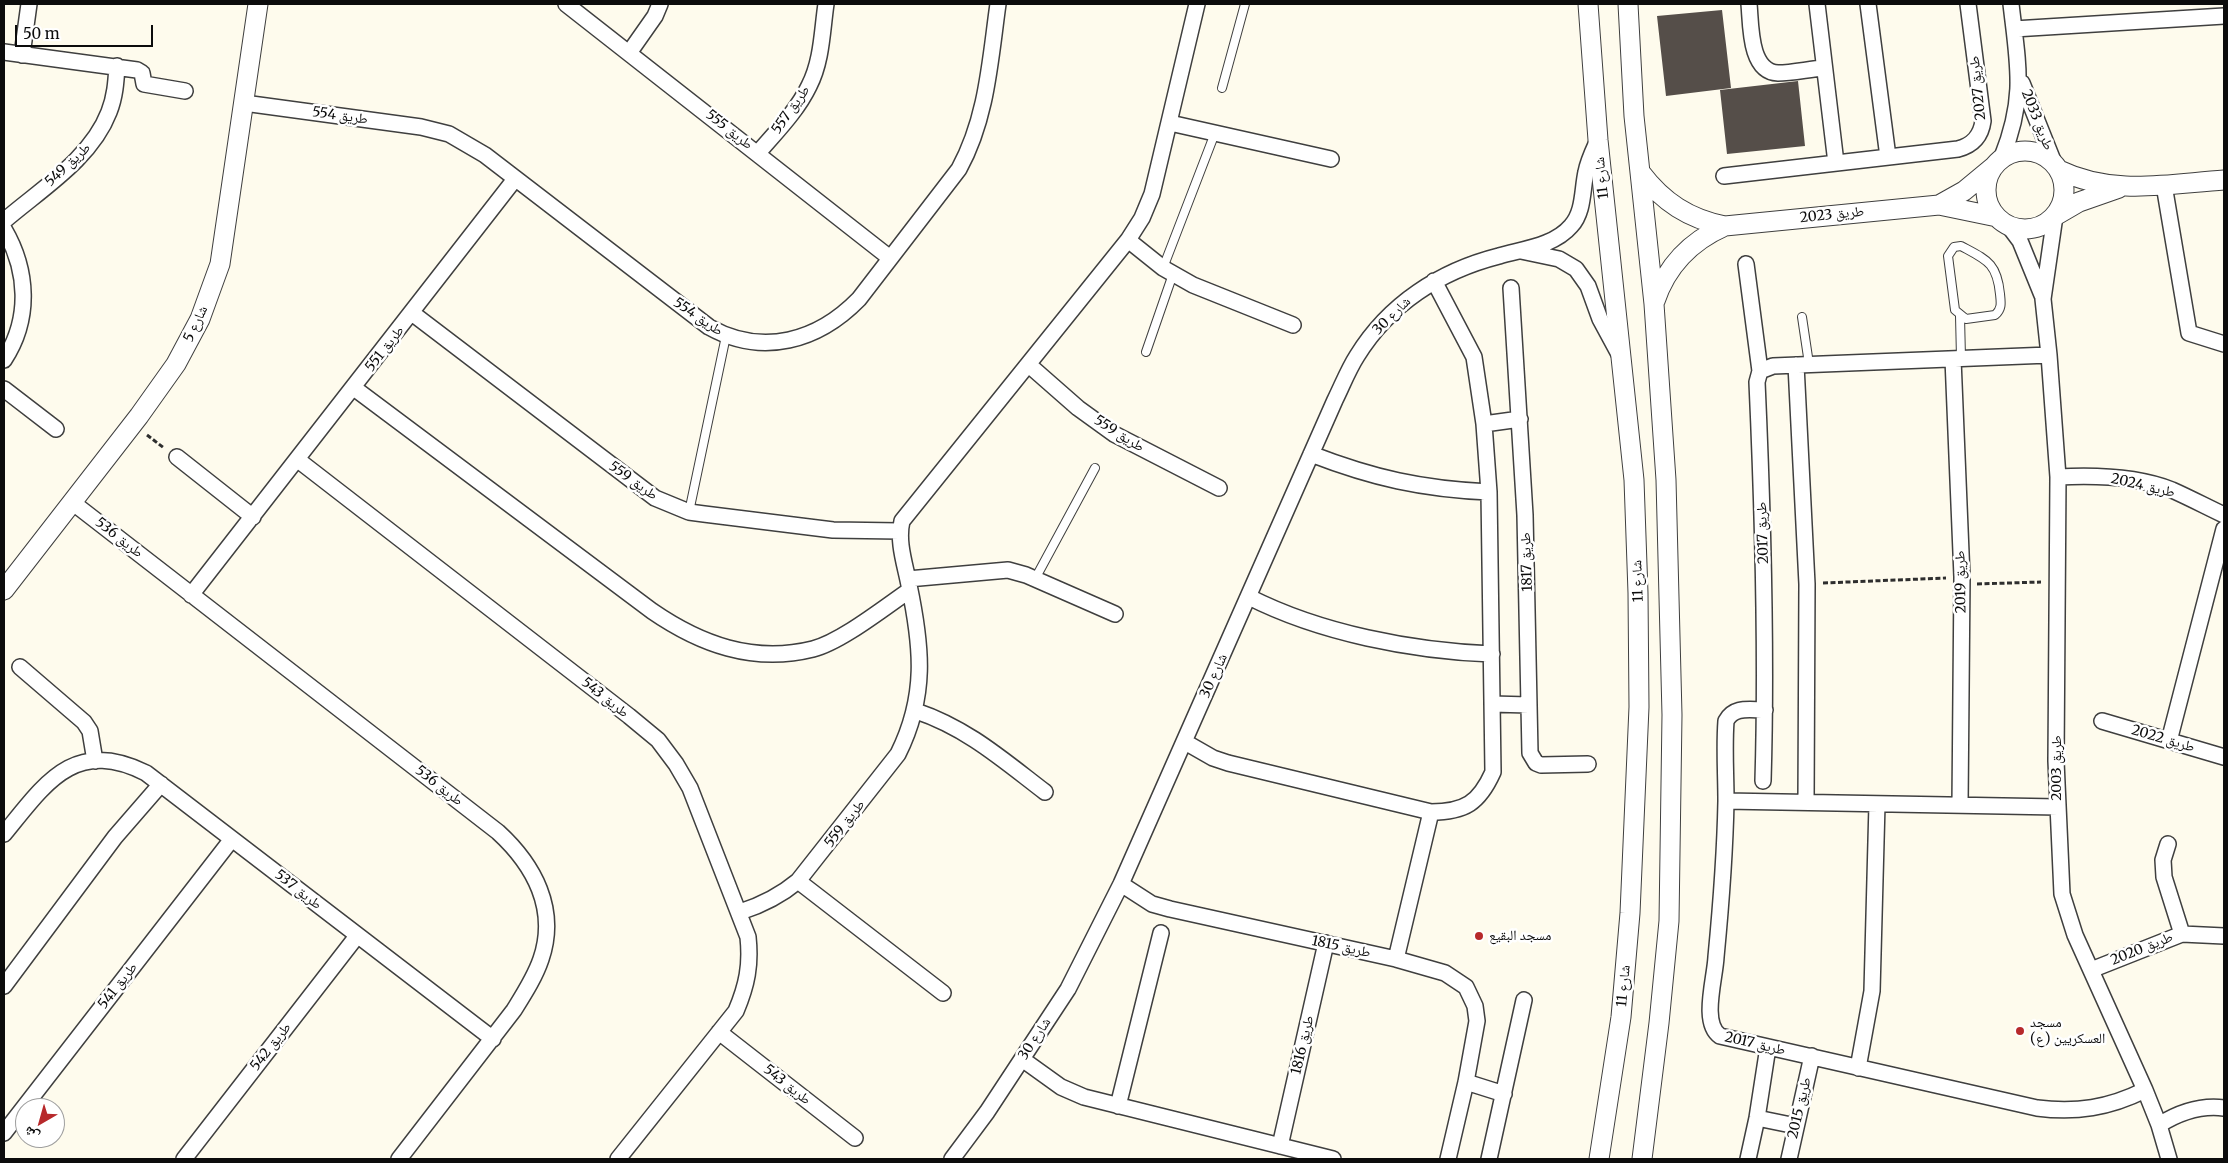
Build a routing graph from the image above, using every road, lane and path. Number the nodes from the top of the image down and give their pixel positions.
1 (29, 4) edge
2 (258, 4) edge
3 (660, 4) edge
4 (826, 4) edge
5 (998, 4) edge
6 (1197, 4) edge
7 (1245, 4) edge
8 (1588, 4) edge
9 (1628, 4) edge
10 (1749, 4) edge
11 (1817, 4) edge
12 (1868, 4) edge
13 (1968, 4) edge
14 (2011, 4) edge
15 (573, 6) edge
16 (2224, 16) edge
17 (2014, 29) junction
18 (4, 52) edge
19 (630, 53) junction
20 (22, 54) junction
21 (117, 66) junction
22 (1824, 68) junction
23 (2020, 77) junction
24 (1222, 88) dead end
25 (185, 91) dead end
26 (244, 103) junction
27 (1170, 123) junction
28 (1215, 133) junction
29 (1598, 140) junction
30 (758, 153) junction
31 (1888, 157) junction
32 (1331, 159) dead end
33 (1998, 162) junction
34 (1836, 163) junction
35 (2057, 167) junction
36 (1641, 173) junction
37 (1724, 176) dead end
38 (515, 179) junction
39 (2224, 180) edge
40 (2164, 184) junction
41 (2120, 187) junction
42 (1939, 204) junction
43 (2055, 216) junction
44 (4, 221) edge
45 (2003, 221) junction
46 (1725, 226) junction
47 (4, 228) edge
48 (1128, 240) junction
49 (1520, 251) junction
50 (890, 258) junction
51 (1746, 264) dead end
52 (1168, 271) junction
53 (1434, 280) junction
54 (1511, 288) dead end
55 (2043, 299) junction
56 (1654, 304) junction
57 (412, 313) junction
58 (1960, 316) junction
59 (1802, 317) dead end
60 (1293, 325) dead end
61 (726, 336) junction
62 (2224, 344) edge
63 (1146, 352) dead end
64 (2049, 355) junction
65 (1620, 356) junction
66 (1957, 359) junction
67 (4, 360) edge
68 (1030, 365) junction
69 (1803, 365) junction
70 (1767, 369) junction
71 (354, 388) junction
72 (4, 389) edge
73 (1520, 419) junction
74 (133, 424) junction
75 (1484, 424) junction
76 (56, 429) dead end
77 (1311, 454) junction
78 (177, 457) joint
79 (298, 460) junction
80 (1095, 468) dead end
81 (2058, 477) junction
82 (1219, 488) dead end
83 (1488, 492) junction
84 (72, 502) junction
85 (689, 512) junction
86 (2224, 515) edge
87 (253, 517) junction
88 (2224, 529) edge
89 (899, 531) junction
90 (1035, 579) junction
91 (1962, 581) junction
92 (2058, 582) junction
93 (909, 584) junction
94 (1807, 584) junction
95 (4, 590) edge
96 (191, 595) junction
97 (1249, 597) junction
98 (1114, 614) dead end
99 (1492, 654) junction
100 (20, 667) dead end
101 (1492, 704) junction
102 (1529, 705) junction
103 (1765, 710) junction
104 (916, 711) junction
105 (2102, 721) dead end
106 (2170, 741) junction
107 (1185, 742) junction
108 (2224, 757) edge
109 (95, 760) junction
110 (1588, 764) dead end
111 (1763, 781) dead end
112 (161, 784) junction
113 (1045, 792) dead end
114 (1726, 801) junction
115 (1806, 802) junction
116 (1877, 804) junction
117 (1960, 805) junction
118 (2058, 806) junction
119 (1431, 812) junction
120 (4, 834) edge
121 (232, 840) junction
122 (2168, 844) dead end
123 (798, 881) junction
124 (1121, 884) junction
125 (740, 912) junction
126 (1160, 933) dead end
127 (2182, 934) junction
128 (357, 936) junction
129 (2224, 936) edge
130 (1326, 943) junction
131 (1396, 959) junction
132 (2090, 970) junction
133 (4, 986) edge
134 (943, 993) dead end
135 (1524, 1000) dead end
136 (719, 1032) junction
137 (493, 1039) junction
138 (1768, 1047) junction
139 (1812, 1056) junction
140 (1022, 1059) junction
141 (1858, 1068) junction
142 (1466, 1082) junction
143 (2145, 1090) junction
144 (1504, 1094) junction
145 (1118, 1106) junction
146 (2224, 1108) edge
147 (1757, 1118) junction
148 (2159, 1125) junction
149 (1796, 1126) junction
150 (4, 1133) edge
151 (855, 1138) dead end
152 (1280, 1146) junction
153 (184, 1159) edge
154 (399, 1159) edge
155 (618, 1159) edge
156 (952, 1159) edge
157 (1333, 1159) edge
158 (1448, 1159) edge
159 (1489, 1159) edge
160 (1599, 1159) edge
161 (1642, 1159) edge
162 (1748, 1159) edge
163 (1789, 1159) edge
164 (2169, 1159) edge

1 - 20 street
2 - 26 street, شارع 5
3 - 19 street
4 - 30 street, طريق 557
5 - 50 street, طريق 554
6 - 27 street
7 - 24 lane
8 - 29 street, شارع 11
9 - 36 street
10 - 22 street
11 - 22 street
12 - 31 street
13 - 31 street, طريق 2027
14 - 17 street, طريق 2033
15 - 19 street, طريق 555
16 - 17 street
17 - 23 street, طريق 2033
18 - 20 street
19 - 30 street, طريق 555
20 - 21 street
21 - 25 street
21 - 44 street, طريق 549
22 - 34 street
23 - 33 street, طريق 2033
23 - 35 street, طريق 2033
26 - 38 street, طريق 554
26 - 74 street, شارع 5
27 - 28 street
27 - 48 street
28 - 32 street
28 - 52 lane
29 - 49 street, شارع 30
29 - 65 street, شارع 11
30 - 50 street, طريق 555
31 - 34 street, طريق 2027
33 - 35 street
33 - 42 street, طريق 2023
33 - 45 street
34 - 37 street, طريق 2027
35 - 41 street
35 - 43 street
36 - 46 street, طريق 2023
36 - 56 street
38 - 57 street, طريق 551
38 - 61 street, طريق 554
39 - 40 street
40 - 41 street
40 - 62 street
41 - 43 street
42 - 45 street, طريق 2023
42 - 46 street, طريق 2023
43 - 45 street
43 - 55 street
45 - 55 street
46 - 56 street, طريق 2023
47 - 67 street
48 - 52 street
48 - 68 street
49 - 53 street, شارع 30
49 - 65 street, شارع 30
50 - 61 street, طريق 554
51 - 70 street, طريق 2017
52 - 60 street
52 - 63 lane
53 - 75 street
53 - 77 street, شارع 30
54 - 73 street, طريق 1817
55 - 64 street, طريق 2003
56 - 161 street
57 - 71 street, طريق 551
57 - 85 street, طريق 559
58 - 58 lane
58 - 66 lane
59 - 69 lane
61 - 85 lane
64 - 66 street
64 - 81 street, طريق 2003
65 - 160 street, شارع 11
66 - 69 street
66 - 91 street, طريق 2019
68 - 82 street, طريق 559
68 - 89 street
69 - 70 street
69 - 94 street
70 - 103 street, طريق 2017
71 - 79 street, طريق 551
71 - 93 street
72 - 76 street
73 - 75 street
73 - 102 street, طريق 1817
74 - 78 path
74 - 84 street, شارع 5
75 - 83 street
77 - 83 street
77 - 97 street, شارع 30
78 - 87 street
79 - 87 street, طريق 551
79 - 125 street, طريق 543
80 - 90 lane
81 - 86 street, طريق 2024
81 - 92 street, طريق 2003
83 - 99 street
84 - 95 street, شارع 5
84 - 96 street, طريق 536
85 - 89 street, طريق 559
87 - 96 street, طريق 551
88 - 106 street
89 - 93 street, طريق 559
90 - 93 street
90 - 98 street
91 - 92 path
91 - 94 path
91 - 117 street, طريق 2019
92 - 118 street, طريق 2003
93 - 104 street, طريق 559
94 - 115 street
96 - 137 street, طريق 536
97 - 99 street
97 - 107 street, شارع 30
99 - 101 street
100 - 109 street
101 - 102 street
101 - 119 street
102 - 110 street, طريق 1817
103 - 111 street, طريق 2017
103 - 114 street, طريق 2017
104 - 113 street
104 - 123 street, طريق 559
105 - 106 street, طريق 2022
106 - 108 street, طريق 2022
107 - 119 street
107 - 124 street, شارع 30
109 - 112 street, طريق 537
109 - 120 street, طريق 537
112 - 121 street, طريق 537
112 - 133 street
114 - 115 street
114 - 138 street, طريق 2017
115 - 116 street
116 - 117 street
116 - 141 street
117 - 118 street
118 - 132 street, طريق 2003
119 - 131 street
121 - 128 street, طريق 537
121 - 150 street, طريق 541
122 - 127 street
123 - 125 street, طريق 559
123 - 134 street
124 - 130 street, طريق 1815
124 - 140 street, شارع 30
125 - 136 street, طريق 543
126 - 145 street
127 - 129 street, طريق 2020
127 - 132 street, طريق 2020
128 - 137 street, طريق 537
128 - 153 street, طريق 542
130 - 131 street, طريق 1815
130 - 152 street, طريق 1816
131 - 142 street, طريق 1815
132 - 143 street, طريق 2003
135 - 144 street
136 - 151 street, طريق 543
136 - 155 street, طريق 543
137 - 154 street, طريق 536
138 - 139 street, طريق 2017
138 - 147 street
139 - 141 street, طريق 2017
139 - 149 street, طريق 2015
140 - 145 street
140 - 156 street, شارع 30
141 - 143 street, طريق 2017
142 - 144 street
142 - 158 street, طريق 1815
143 - 148 street, طريق 2003
144 - 159 street
145 - 152 street
146 - 148 street
147 - 149 street
147 - 162 street
148 - 164 street, طريق 2003
149 - 163 street, طريق 2015
152 - 157 street

